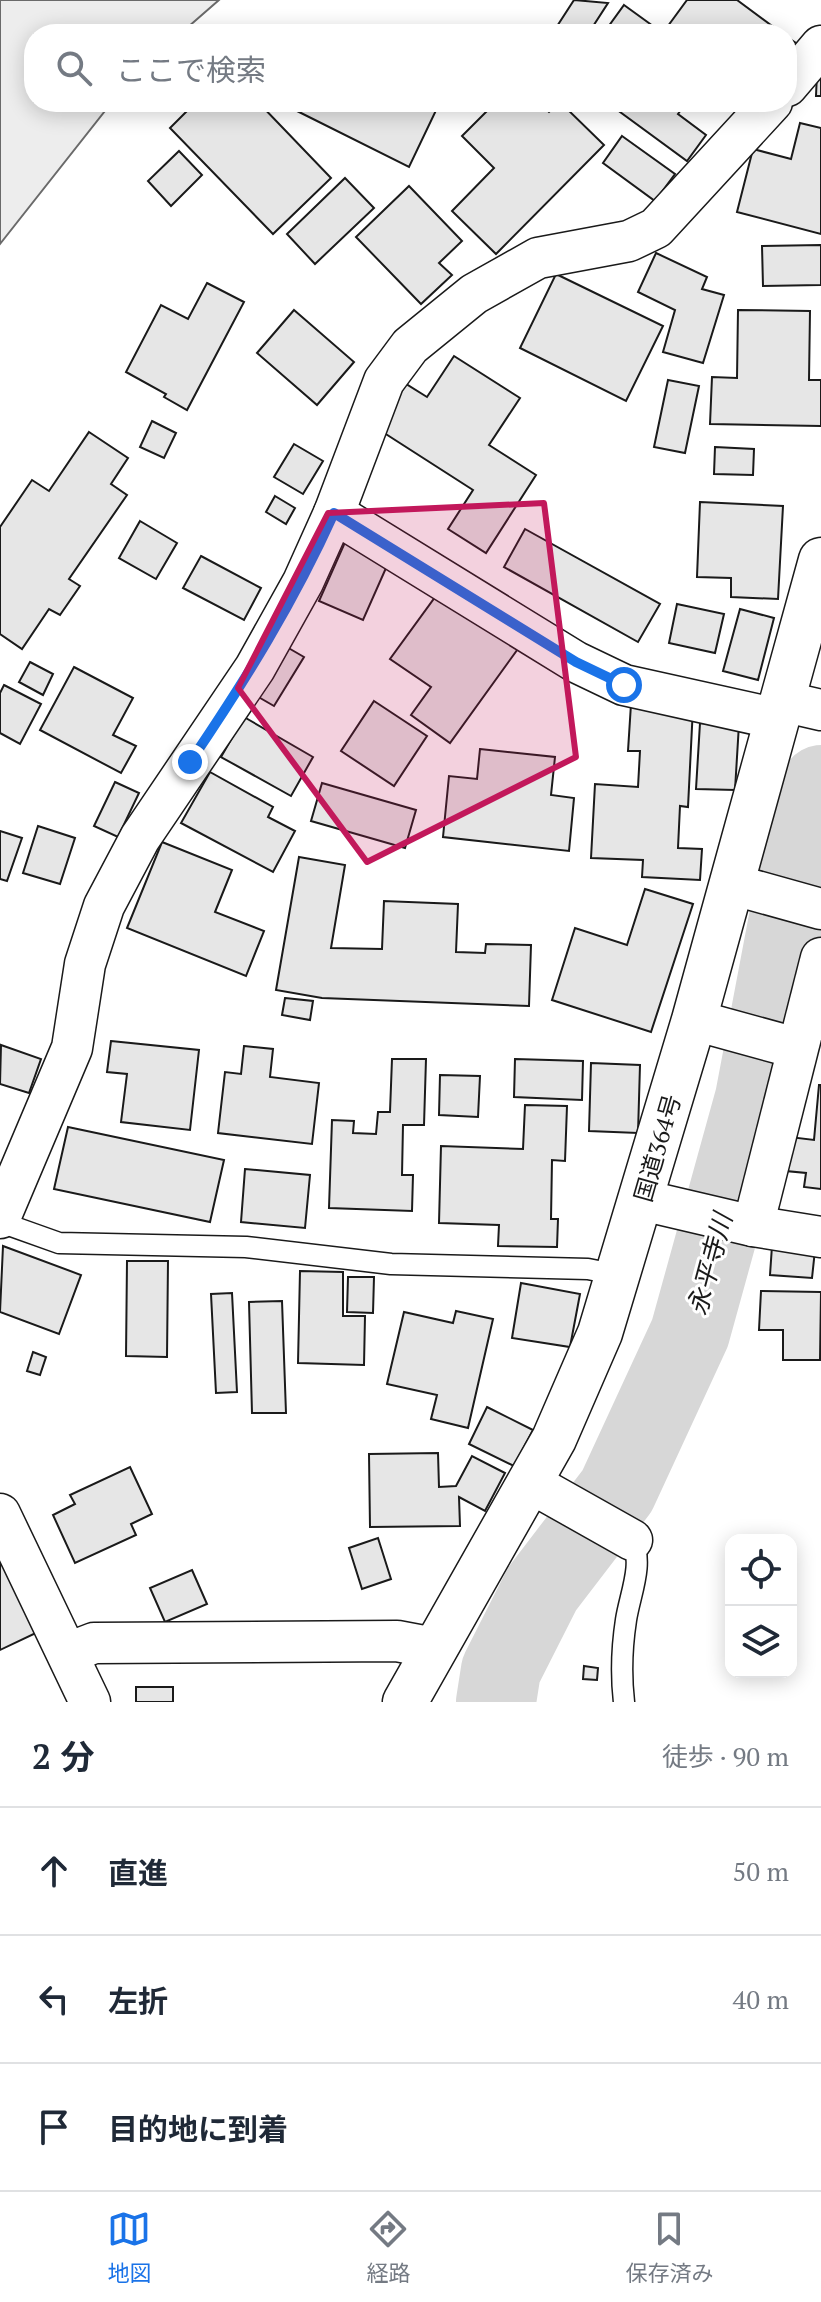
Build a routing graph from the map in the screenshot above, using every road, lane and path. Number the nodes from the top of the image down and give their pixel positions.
1 (821, 46) edge
2 (797, 74) edge
3 (763, 112) edge
4 (334, 513) junction
5 (821, 560) edge
6 (796, 709) edge
7 (742, 887) junction
8 (821, 909) edge
9 (821, 958) edge
10 (704, 1022) junction
11 (790, 1047) junction
12 (653, 1202) junction
13 (0, 1220) edge
14 (746, 1225) junction
15 (821, 1237) edge
16 (618, 1275) junction
17 (540, 1488) junction
18 (0, 1514) edge
19 (632, 1540) joint
20 (434, 1648) junction
21 (68, 1653) junction
22 (90, 1702) edge
23 (405, 1702) edge
24 (624, 1702) edge

1 - 2 street
3 - 4 street
4 - 6 street
4 - 13 street
5 - 6 highway, 国道364号
6 - 7 highway, 国道364号
7 - 8 street
7 - 10 highway, 国道364号
9 - 11 street
10 - 11 street
10 - 12 highway, 国道364号
11 - 14 street
12 - 14 street
12 - 16 highway, 国道364号
13 - 16 lane
14 - 15 street
16 - 17 highway, 国道364号
17 - 19 street
17 - 20 highway, 国道364号
18 - 21 street
19 - 24 lane
20 - 21 street
20 - 23 highway, 国道364号
21 - 22 street

